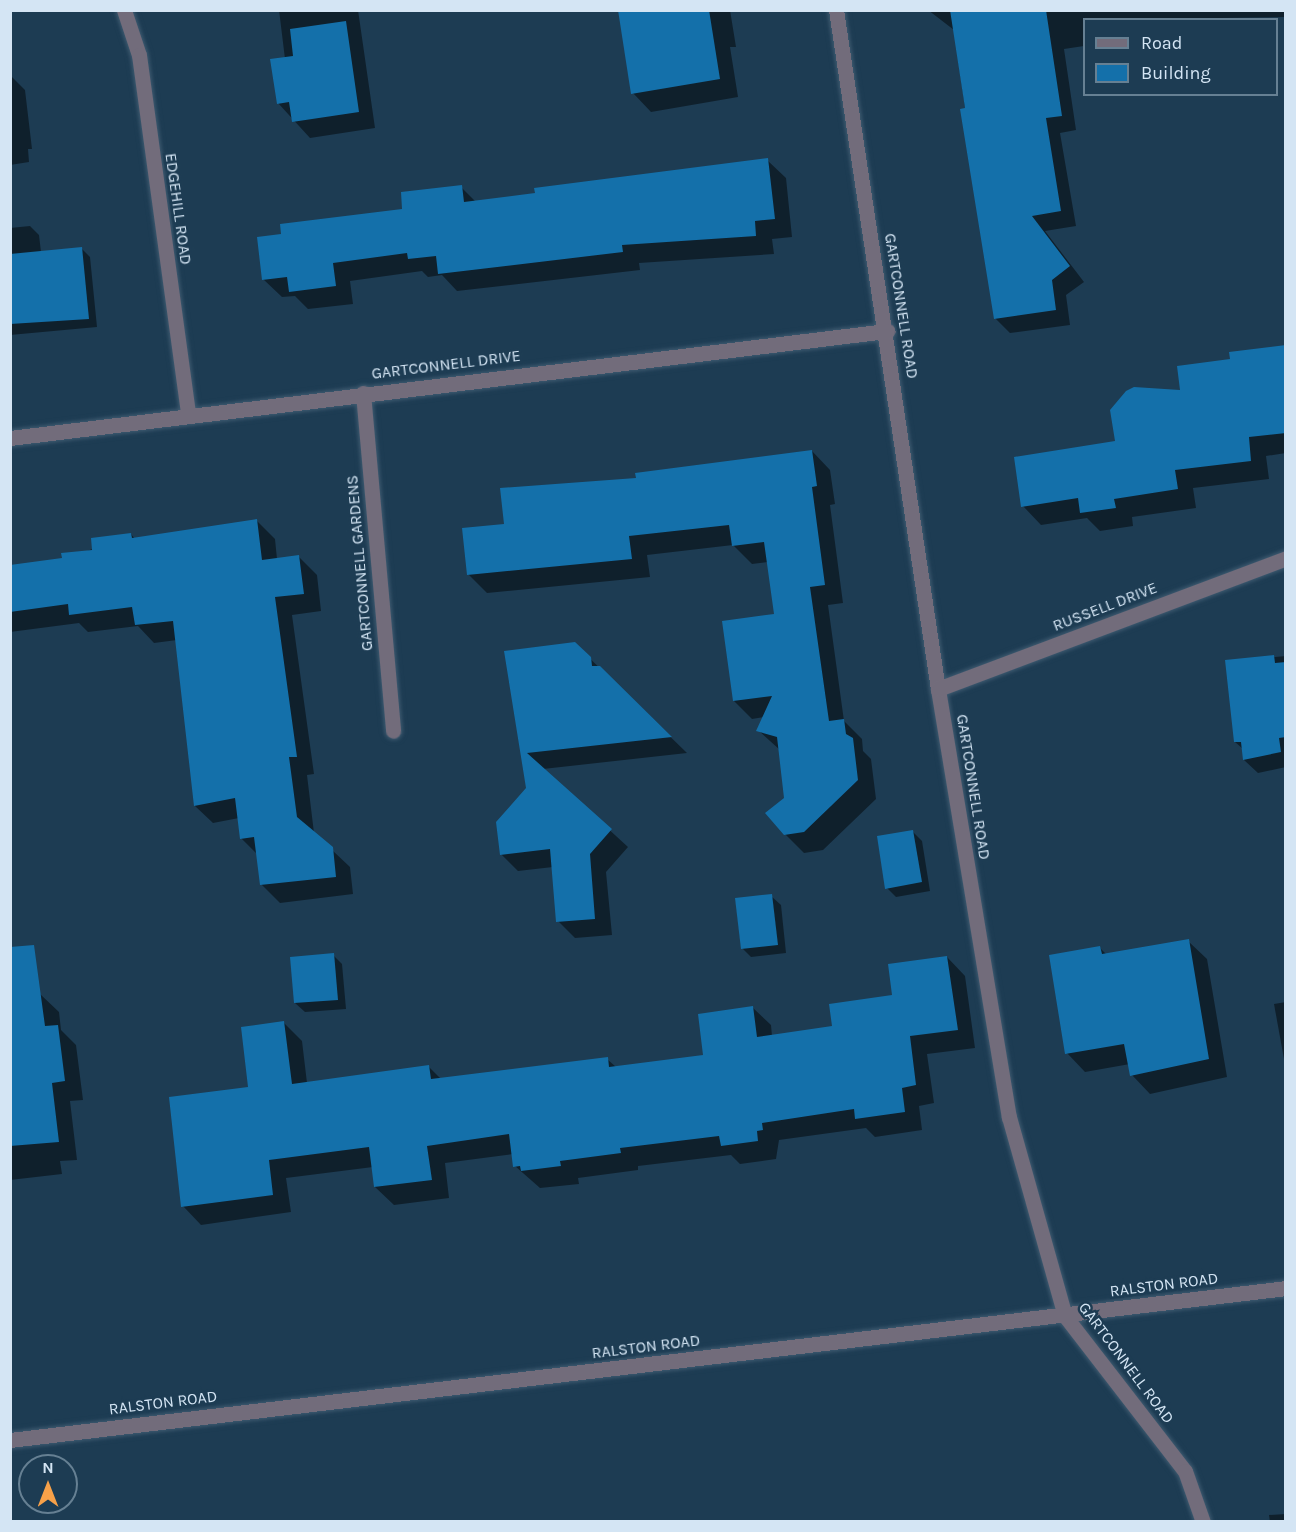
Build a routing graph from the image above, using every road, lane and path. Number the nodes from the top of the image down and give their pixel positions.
1 (124, 10) edge
2 (836, 10) edge
3 (887, 331) junction
4 (363, 393) junction
5 (188, 414) junction
6 (10, 438) edge
7 (1286, 558) edge
8 (938, 689) junction
9 (393, 730) dead end
10 (1286, 1288) edge
11 (1065, 1316) junction
12 (10, 1440) edge
13 (1203, 1521) edge

1 - 5 street, EDGEHILL ROAD
2 - 3 street, GARTCONNELL ROAD
3 - 4 street, GARTCONNELL DRIVE
3 - 8 street, GARTCONNELL ROAD
4 - 5 street, GARTCONNELL DRIVE
4 - 9 street, GARTCONNELL GARDENS
5 - 6 street, GARTCONNELL DRIVE
7 - 8 street, RUSSELL DRIVE
8 - 11 street, GARTCONNELL ROAD
10 - 11 street, RALSTON ROAD
11 - 12 street, RALSTON ROAD
11 - 13 street, GARTCONNELL ROAD

